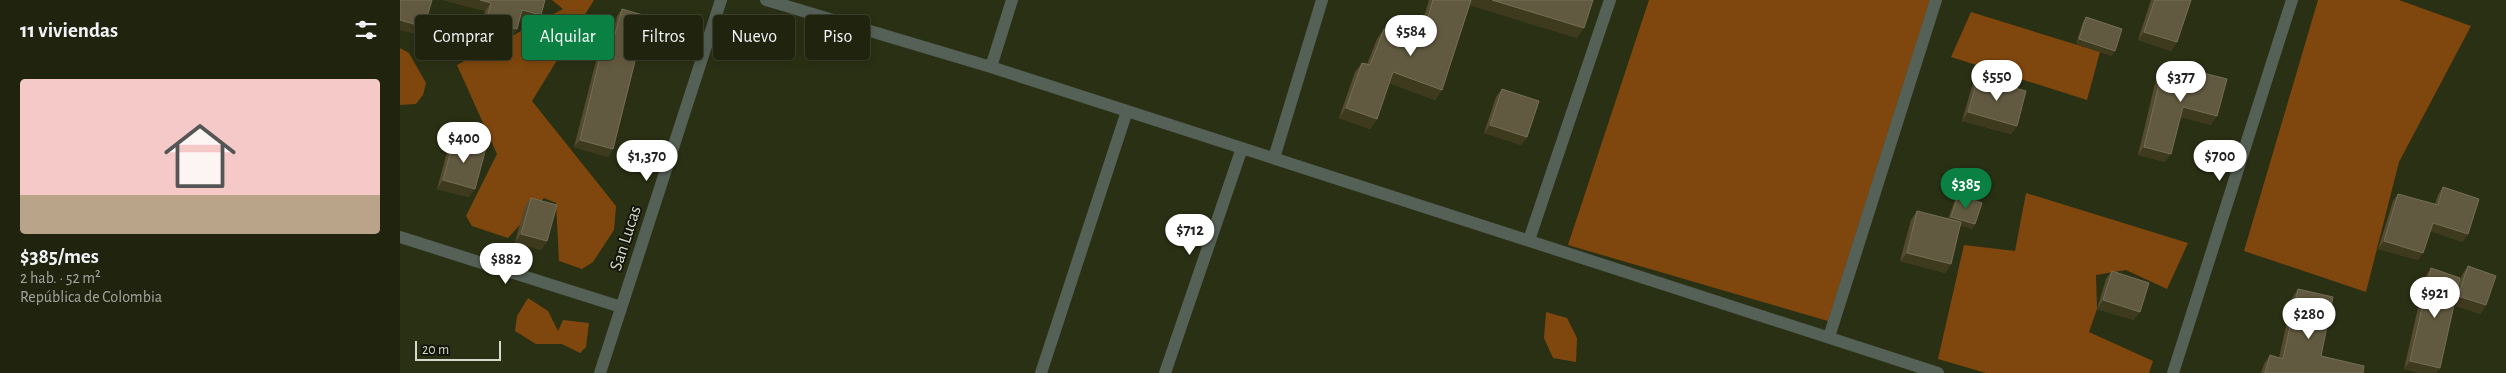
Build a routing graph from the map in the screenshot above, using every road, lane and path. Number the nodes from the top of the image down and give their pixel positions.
1 (721, 0) edge
2 (766, 0) edge
3 (1012, 0) edge
4 (1322, 0) edge
5 (1610, 0) edge
6 (1936, 0) edge
7 (2292, 0) edge
8 (991, 67) junction
9 (1127, 111) junction
10 (1242, 148) junction
11 (1274, 158) junction
12 (400, 237) edge
13 (1529, 240) junction
14 (621, 307) junction
15 (1829, 337) junction
16 (600, 373) edge
17 (1041, 373) edge
18 (1165, 373) edge
19 (1938, 373) edge
20 (2174, 373) edge

1 - 14 street, San Lucas
2 - 8 street
3 - 8 street
4 - 11 street
5 - 13 street
6 - 15 street
7 - 20 street
8 - 9 street
9 - 10 street
9 - 17 street
10 - 11 street
10 - 18 street
11 - 13 street
12 - 14 street
13 - 15 street
14 - 16 street, San Lucas
15 - 19 street

